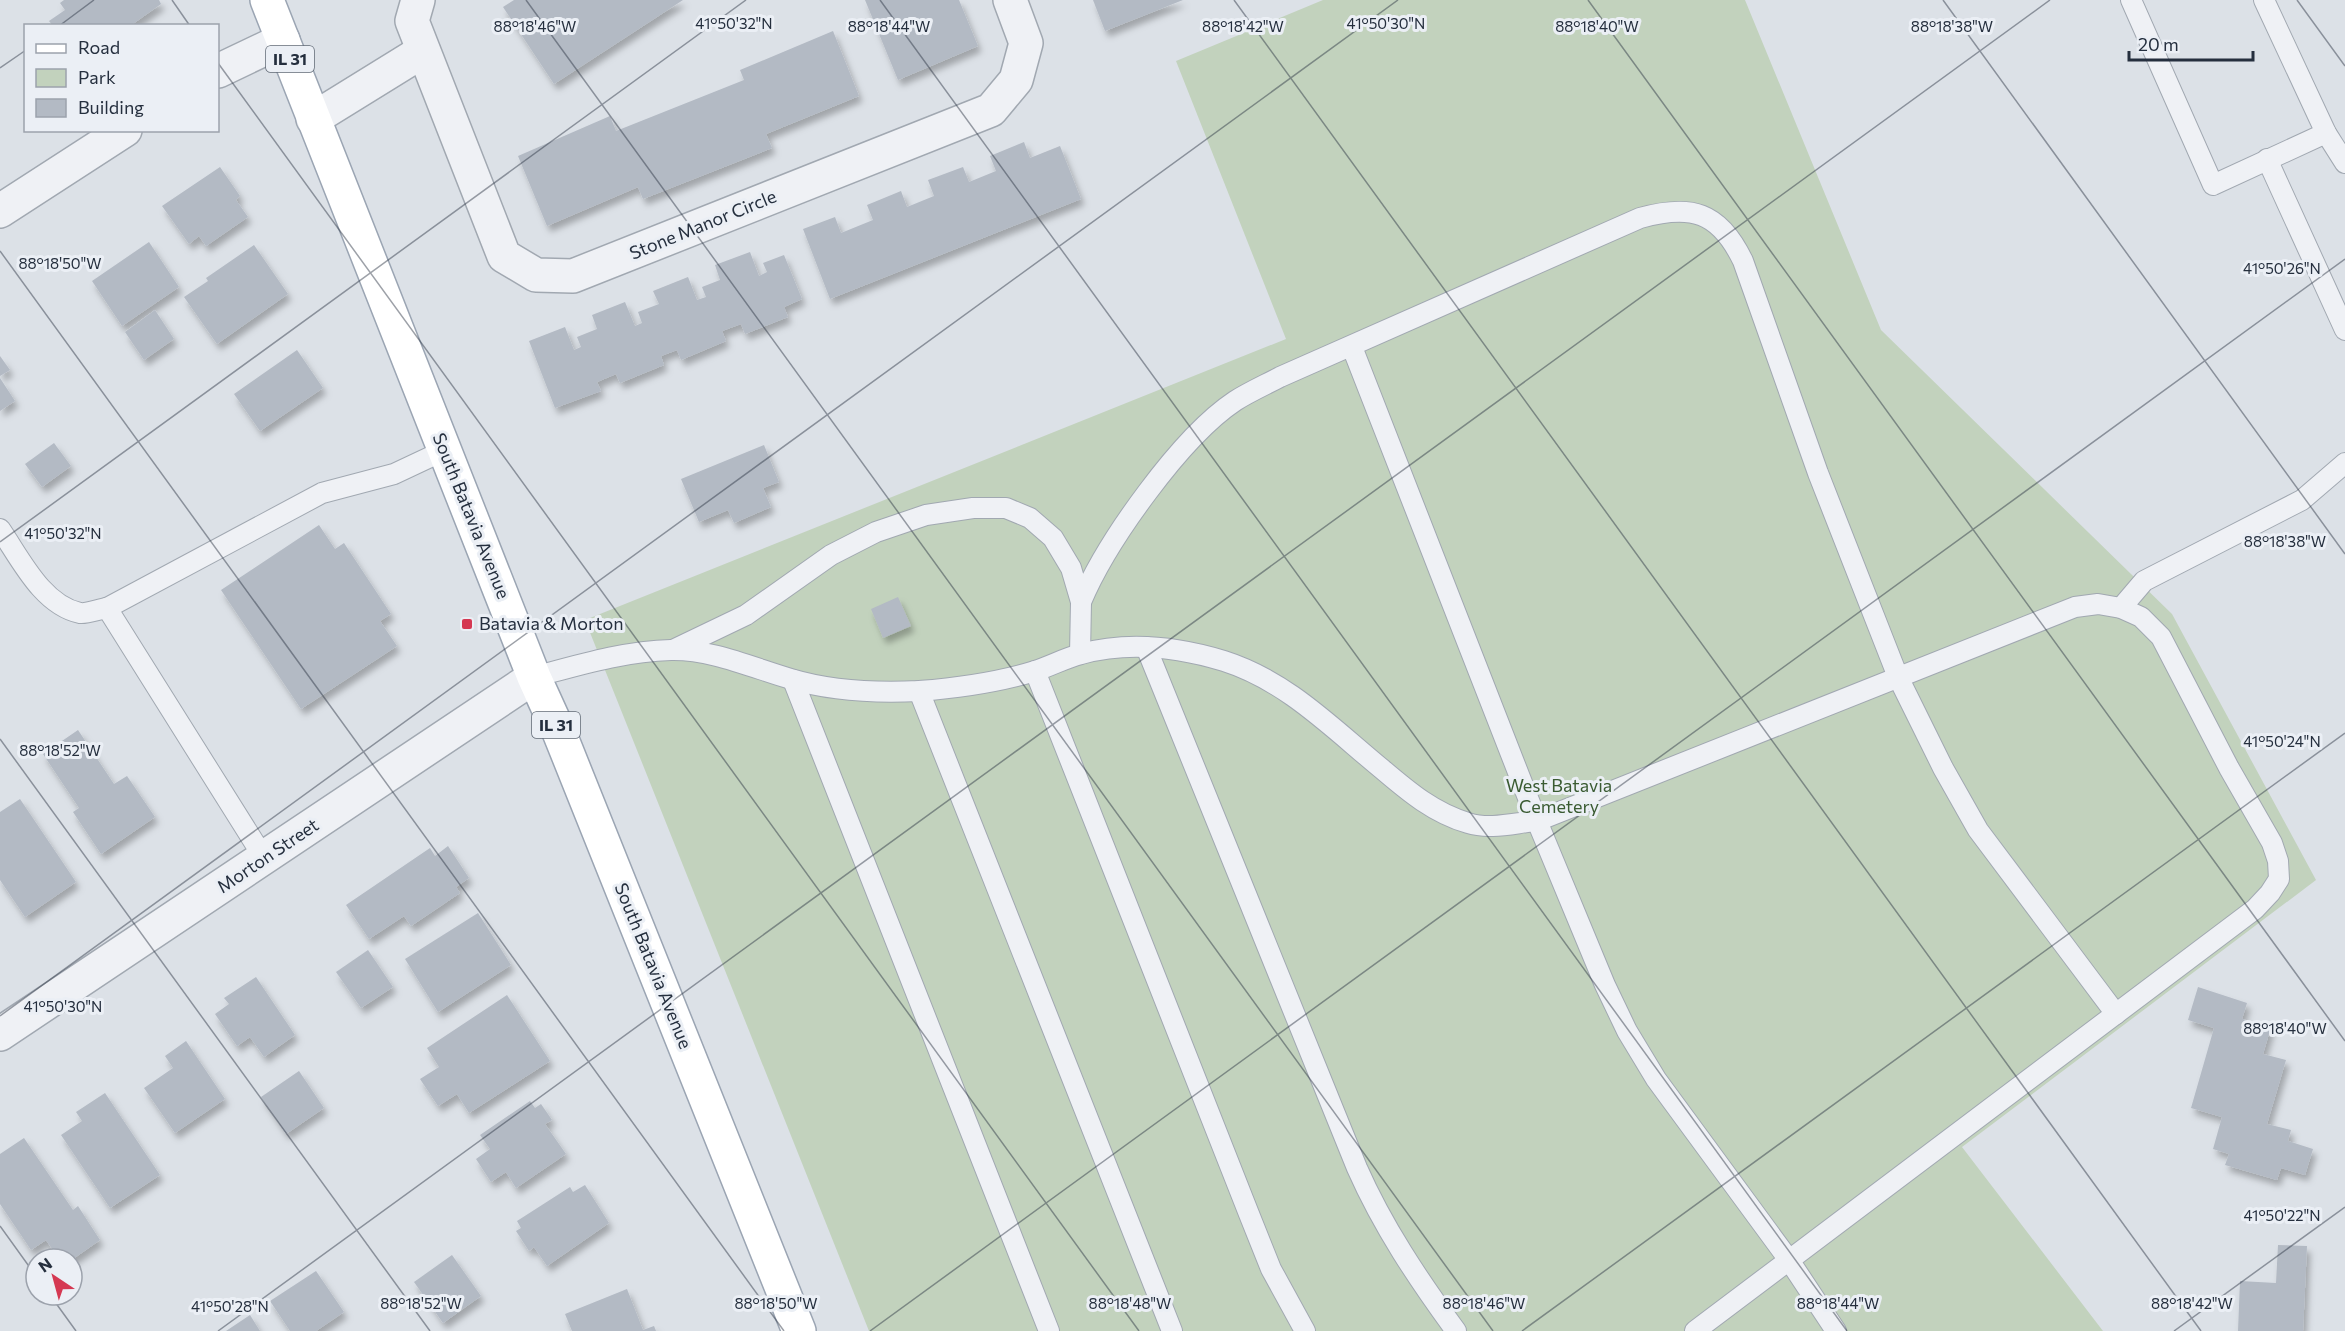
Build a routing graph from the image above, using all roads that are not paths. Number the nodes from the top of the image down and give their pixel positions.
1 (267, 0) edge
2 (418, 0) edge
3 (1010, 0) edge
4 (2131, 0) edge
5 (2264, 0) edge
6 (283, 40) junction
7 (423, 51) junction
8 (219, 71) edge
9 (313, 118) junction
10 (122, 132) edge
11 (2326, 133) junction
12 (2267, 159) junction
13 (2345, 163) edge
14 (0, 211) edge
15 (2345, 330) edge
16 (1352, 347) junction
17 (445, 450) junction
18 (2345, 463) edge
19 (0, 529) edge
20 (1081, 602) junction
21 (107, 608) junction
22 (2121, 608) junction
23 (1146, 647) junction
24 (673, 650) junction
25 (1080, 654) junction
26 (1035, 671) junction
27 (534, 677) junction
28 (1898, 677) junction
29 (793, 680) junction
30 (919, 691) junction
31 (1537, 821) junction
32 (264, 858) junction
33 (2116, 1014) junction
34 (0, 1034) edge
35 (1789, 1260) junction
36 (799, 1331) edge
37 (1049, 1331) edge
38 (1172, 1331) edge
39 (1305, 1331) edge
40 (1456, 1331) edge
41 (1695, 1331) edge
42 (1836, 1331) edge

1 - 6 main road, South Batavia Avenue / IL 31
2 - 7 street, Stone Manor Circle
3 - 7 street, Stone Manor Circle
4 - 12 lane
5 - 11 lane
6 - 8 street
6 - 9 main road, South Batavia Avenue / IL 31
7 - 9 street
9 - 17 main road, South Batavia Avenue / IL 31
10 - 14 street
11 - 12 lane
11 - 13 lane
12 - 15 lane
16 - 20 lane
16 - 28 lane
16 - 31 lane
17 - 21 lane
17 - 27 main road, South Batavia Avenue / IL 31
18 - 22 lane
19 - 21 lane
20 - 24 lane
20 - 25 lane
21 - 32 lane
22 - 28 lane
22 - 33 lane
23 - 25 lane
23 - 31 lane
23 - 40 lane
24 - 27 lane
24 - 29 lane
25 - 26 lane
26 - 30 lane
26 - 39 lane
27 - 32 street, Morton Street
27 - 36 main road, South Batavia Avenue / IL 31
28 - 31 lane
28 - 33 lane
29 - 30 lane
29 - 37 lane
30 - 38 lane
31 - 35 lane
32 - 34 street, Morton Street
33 - 35 lane
35 - 41 lane
35 - 42 lane

